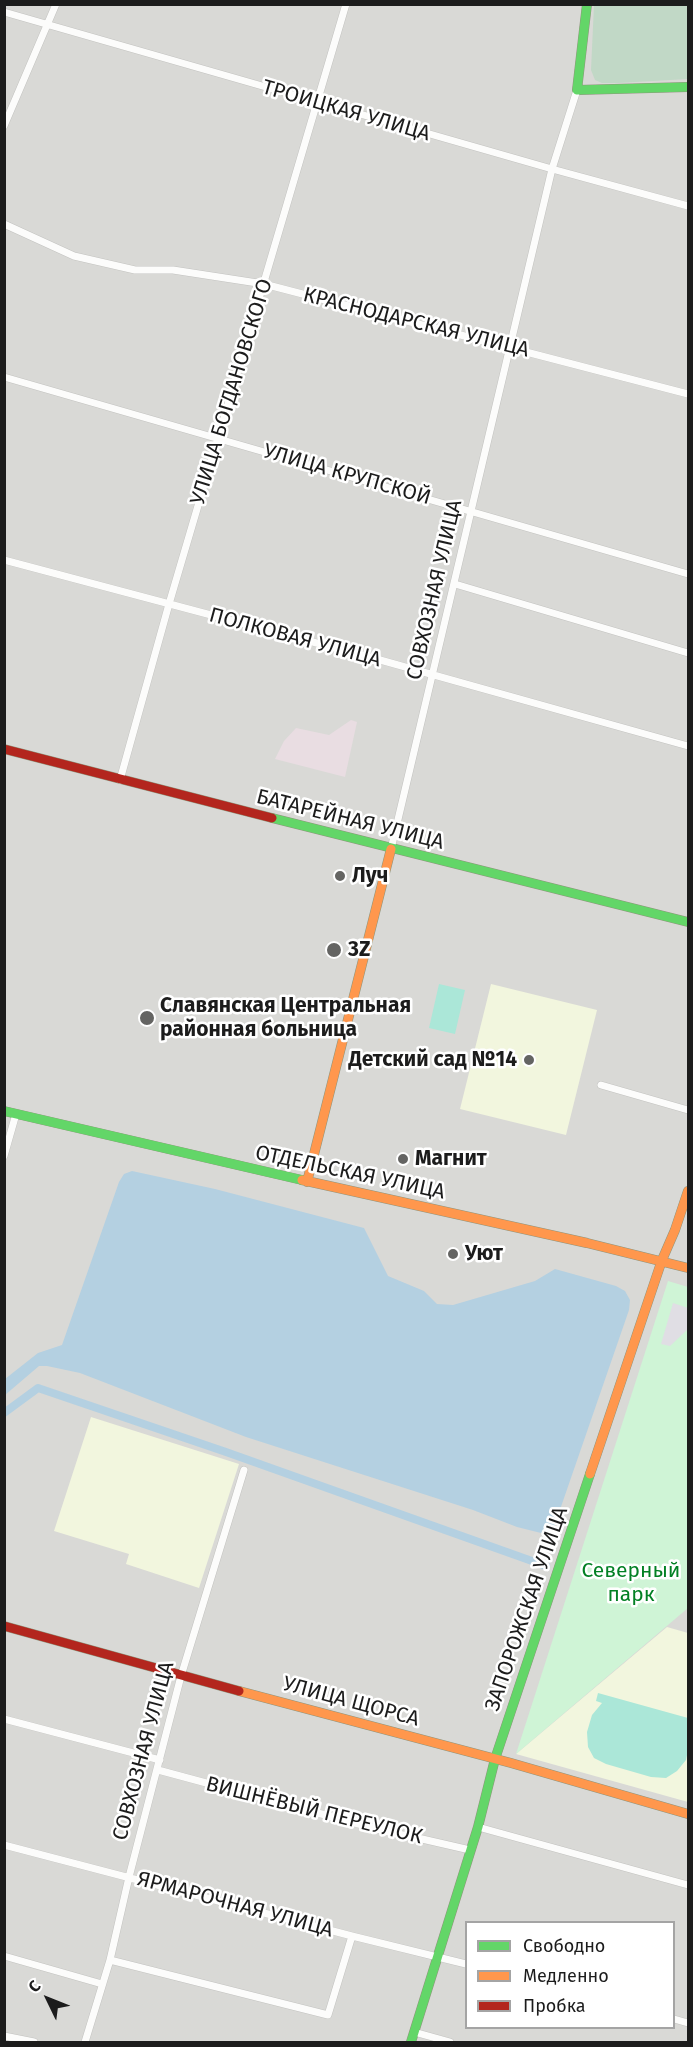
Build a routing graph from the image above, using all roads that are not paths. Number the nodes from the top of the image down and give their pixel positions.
1 (56, 4) edge
2 (346, 4) edge
3 (587, 4) edge
4 (4, 12) edge
5 (48, 25) junction
6 (688, 87) edge
7 (577, 90) junction
8 (318, 103) junction
9 (4, 126) edge
10 (552, 169) junction
11 (688, 206) edge
12 (4, 224) edge
13 (264, 284) junction
14 (510, 347) junction
15 (4, 377) edge
16 (688, 394) edge
17 (218, 440) junction
18 (472, 510) junction
19 (4, 560) edge
20 (688, 574) edge
21 (454, 584) junction
22 (169, 604) junction
23 (688, 653) edge
24 (433, 675) junction
25 (688, 746) edge
26 (4, 749) edge
27 (120, 780) junction
28 (391, 849) junction
29 (688, 922) edge
30 (601, 1085) dead end
31 (688, 1110) edge
32 (4, 1111) edge
33 (16, 1114) junction
34 (4, 1156) edge
35 (307, 1182) junction
36 (688, 1191) edge
37 (662, 1260) junction
38 (688, 1268) edge
39 (244, 1470) dead end
40 (4, 1626) edge
41 (181, 1676) junction
42 (4, 1719) edge
43 (495, 1759) junction
44 (160, 1760) junction
45 (158, 1770) junction
46 (688, 1814) edge
47 (478, 1827) junction
48 (4, 1845) edge
49 (470, 1850) junction
50 (129, 1877) junction
51 (688, 1885) edge
52 (352, 1936) junction
53 (4, 1956) edge
54 (437, 1956) junction
55 (110, 1960) junction
56 (465, 1964) edge
57 (102, 1984) junction
58 (414, 2032) junction
59 (4, 2036) edge
60 (34, 2043) edge
61 (85, 2043) edge
62 (411, 2043) edge
63 (450, 2043) edge

1 - 5 street
2 - 8 street, УЛИЦА БОГДАНОВСКОГО
3 - 7 street, СОВХОЗНАЯ УЛИЦА
4 - 5 street, ТРОИЦКАЯ УЛИЦА
5 - 8 street, ТРОИЦКАЯ УЛИЦА
5 - 9 street
6 - 7 street
7 - 10 street, СОВХОЗНАЯ УЛИЦА
8 - 10 street, ТРОИЦКАЯ УЛИЦА
8 - 13 street, УЛИЦА БОГДАНОВСКОГО
10 - 11 street, ТРОИЦКАЯ УЛИЦА
10 - 14 street, СОВХОЗНАЯ УЛИЦА
12 - 13 street, КРАСНОДАРСКАЯ УЛИЦА
13 - 14 street, КРАСНОДАРСКАЯ УЛИЦА
13 - 17 street, УЛИЦА БОГДАНОВСКОГО
14 - 16 street, КРАСНОДАРСКАЯ УЛИЦА
14 - 18 street, СОВХОЗНАЯ УЛИЦА
15 - 17 street, УЛИЦА КРУПСКОЙ
17 - 18 street, УЛИЦА КРУПСКОЙ
17 - 22 street, УЛИЦА БОГДАНОВСКОГО
18 - 20 street, УЛИЦА КРУПСКОЙ
18 - 21 street, СОВХОЗНАЯ УЛИЦА
19 - 22 street, ПОЛКОВАЯ УЛИЦА
21 - 23 street
21 - 24 street, СОВХОЗНАЯ УЛИЦА
22 - 24 street, ПОЛКОВАЯ УЛИЦА
22 - 27 street, УЛИЦА БОГДАНОВСКОГО
24 - 25 street, ПОЛКОВАЯ УЛИЦА
24 - 28 street, СОВХОЗНАЯ УЛИЦА
26 - 27 street, БАТАРЕЙНАЯ УЛИЦА
27 - 28 street, БАТАРЕЙНАЯ УЛИЦА
28 - 29 street, БАТАРЕЙНАЯ УЛИЦА
28 - 35 street, СОВХОЗНАЯ УЛИЦА
30 - 31 street
32 - 33 street, ОТДЕЛЬСКАЯ УЛИЦА
33 - 34 street
33 - 35 street, ОТДЕЛЬСКАЯ УЛИЦА
35 - 37 street, ОТДЕЛЬСКАЯ УЛИЦА
36 - 37 street, ЗАПОРОЖСКАЯ УЛИЦА
37 - 38 street, ОТДЕЛЬСКАЯ УЛИЦА
37 - 43 street, ЗАПОРОЖСКАЯ УЛИЦА
39 - 41 street, СОВХОЗНАЯ УЛИЦА
40 - 41 street, УЛИЦА ЩОРСА
41 - 43 street, УЛИЦА ЩОРСА
41 - 44 street, СОВХОЗНАЯ УЛИЦА
42 - 44 street
43 - 46 street, УЛИЦА ЩОРСА
43 - 47 street, ЗАПОРОЖСКАЯ УЛИЦА
44 - 45 street, СОВХОЗНАЯ УЛИЦА
45 - 49 street, ВИШНЁВЫЙ ПЕРЕУЛОК
45 - 50 street, СОВХОЗНАЯ УЛИЦА
47 - 49 street, ЗАПОРОЖСКАЯ УЛИЦА
47 - 51 street
48 - 50 street, ЯРМАРОЧНАЯ УЛИЦА
49 - 54 street, ЗАПОРОЖСКАЯ УЛИЦА
50 - 52 street, ЯРМАРОЧНАЯ УЛИЦА
50 - 55 street, СОВХОЗНАЯ УЛИЦА
52 - 54 street, ЯРМАРОЧНАЯ УЛИЦА
52 - 55 street
53 - 57 street
54 - 56 street, ЯРМАРОЧНАЯ УЛИЦА
54 - 58 street, ЗАПОРОЖСКАЯ УЛИЦА
55 - 57 street, СОВХОЗНАЯ УЛИЦА
57 - 61 street, СОВХОЗНАЯ УЛИЦА
58 - 62 street, ЗАПОРОЖСКАЯ УЛИЦА
58 - 63 street
59 - 60 street

